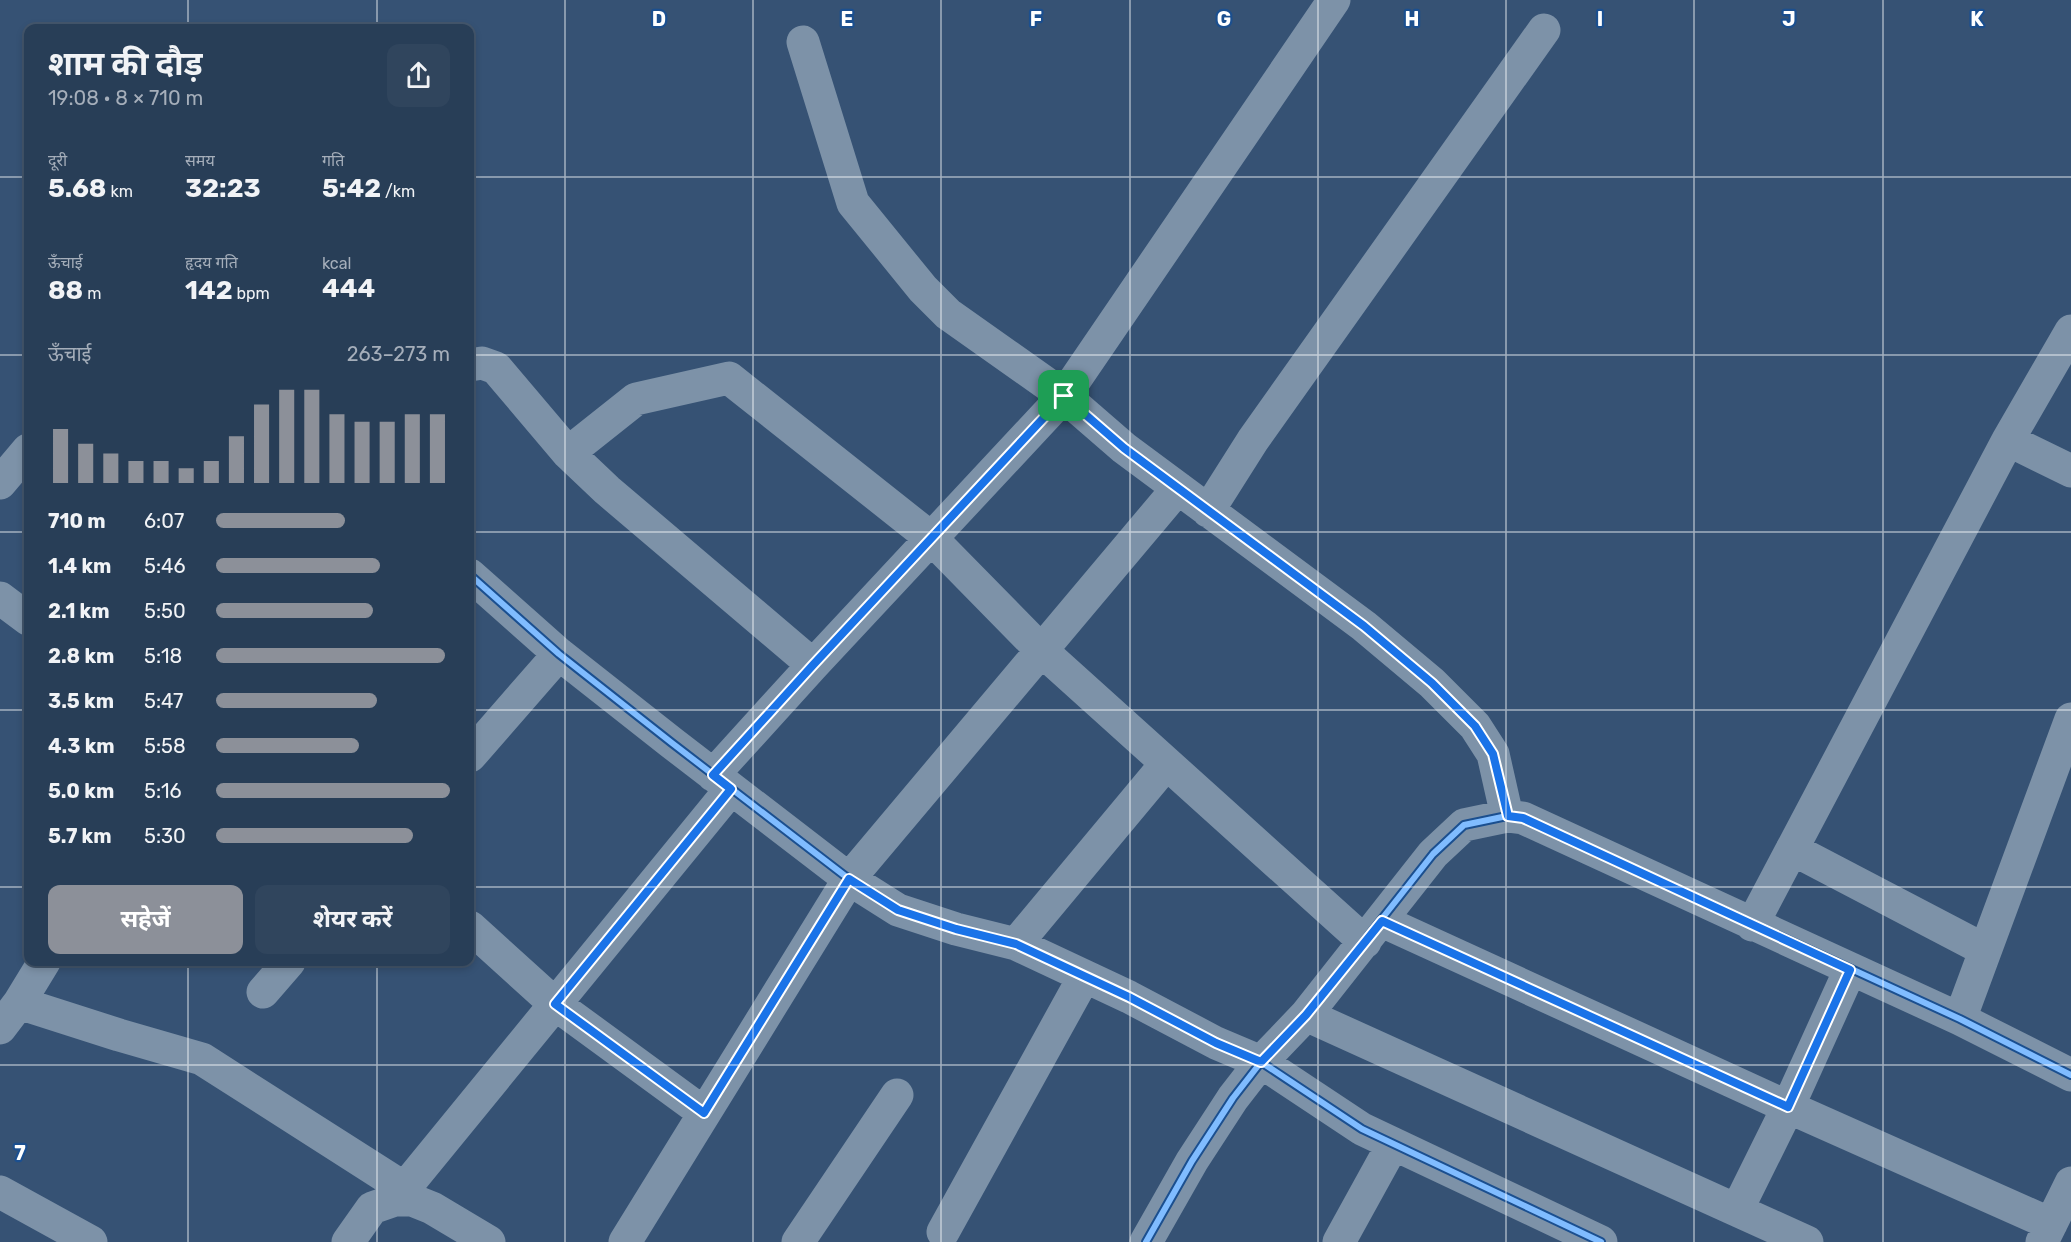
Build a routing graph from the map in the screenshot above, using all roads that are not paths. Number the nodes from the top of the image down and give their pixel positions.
1 (1334, 0) edge
2 (1544, 30) dead end
3 (803, 42) dead end
4 (2071, 331) edge
5 (474, 364) edge
6 (1064, 396) junction
7 (2008, 440) junction
8 (568, 453) junction
9 (24, 455) edge
10 (2071, 471) edge
11 (0, 483) edge
12 (1178, 488) junction
13 (1208, 511) junction
14 (931, 538) junction
15 (474, 579) edge
16 (0, 598) edge
17 (24, 616) edge
18 (1041, 650) junction
19 (559, 654) junction
20 (813, 665) junction
21 (2071, 719) edge
22 (474, 751) edge
23 (1166, 764) junction
24 (722, 782) junction
25 (1508, 816) junction
26 (1792, 849) junction
27 (849, 879) junction
28 (1752, 924) junction
29 (474, 931) edge
30 (1373, 931) junction
31 (1016, 944) junction
32 (1985, 950) junction
33 (42, 966) edge
34 (286, 966) edge
35 (1850, 970) junction
36 (1084, 977) junction
37 (263, 992) dead end
38 (19, 1002) junction
39 (555, 1004) junction
40 (1306, 1015) junction
41 (1959, 1019) junction
42 (0, 1028) edge
43 (1261, 1062) junction
44 (2071, 1075) edge
45 (897, 1095) dead end
46 (1788, 1107) junction
47 (704, 1113) junction
48 (1393, 1144) junction
49 (2071, 1183) edge
50 (0, 1192) edge
51 (399, 1194) junction
52 (1751, 1225) edge
53 (2046, 1233) edge
54 (947, 1239) edge
55 (91, 1242) edge
56 (348, 1242) edge
57 (489, 1242) edge
58 (625, 1242) edge
59 (798, 1242) edge
60 (1146, 1242) edge
61 (1339, 1242) edge
62 (1601, 1242) edge
63 (1807, 1242) edge

1 - 6 street
2 - 13 street
3 - 6 street
4 - 7 street
5 - 8 street
6 - 12 street
6 - 14 street
7 - 10 street
7 - 26 street
8 - 14 street
8 - 20 street
9 - 11 street
12 - 13 street
12 - 18 street
13 - 25 street
14 - 18 street
14 - 20 street
15 - 19 street
16 - 17 street
18 - 23 street
18 - 27 street
19 - 22 street
19 - 24 street
20 - 24 street
21 - 32 street
23 - 30 street
23 - 31 street
24 - 27 street
24 - 39 street
25 - 28 street
25 - 30 street
26 - 28 street
26 - 32 street
27 - 31 street
27 - 47 street
28 - 35 street
29 - 39 street
30 - 40 street
30 - 46 street
31 - 36 street
32 - 41 street
33 - 38 street
34 - 37 street
35 - 41 street
35 - 46 street
36 - 43 street
36 - 54 street
38 - 42 street
38 - 51 street
39 - 47 street
39 - 51 street
40 - 43 street
40 - 52 street
41 - 44 street
43 - 48 street
43 - 60 street
45 - 59 street
46 - 52 street
46 - 53 street
47 - 58 street
48 - 61 street
48 - 62 street
49 - 53 street
50 - 55 street
51 - 56 street
51 - 57 street
52 - 63 street

